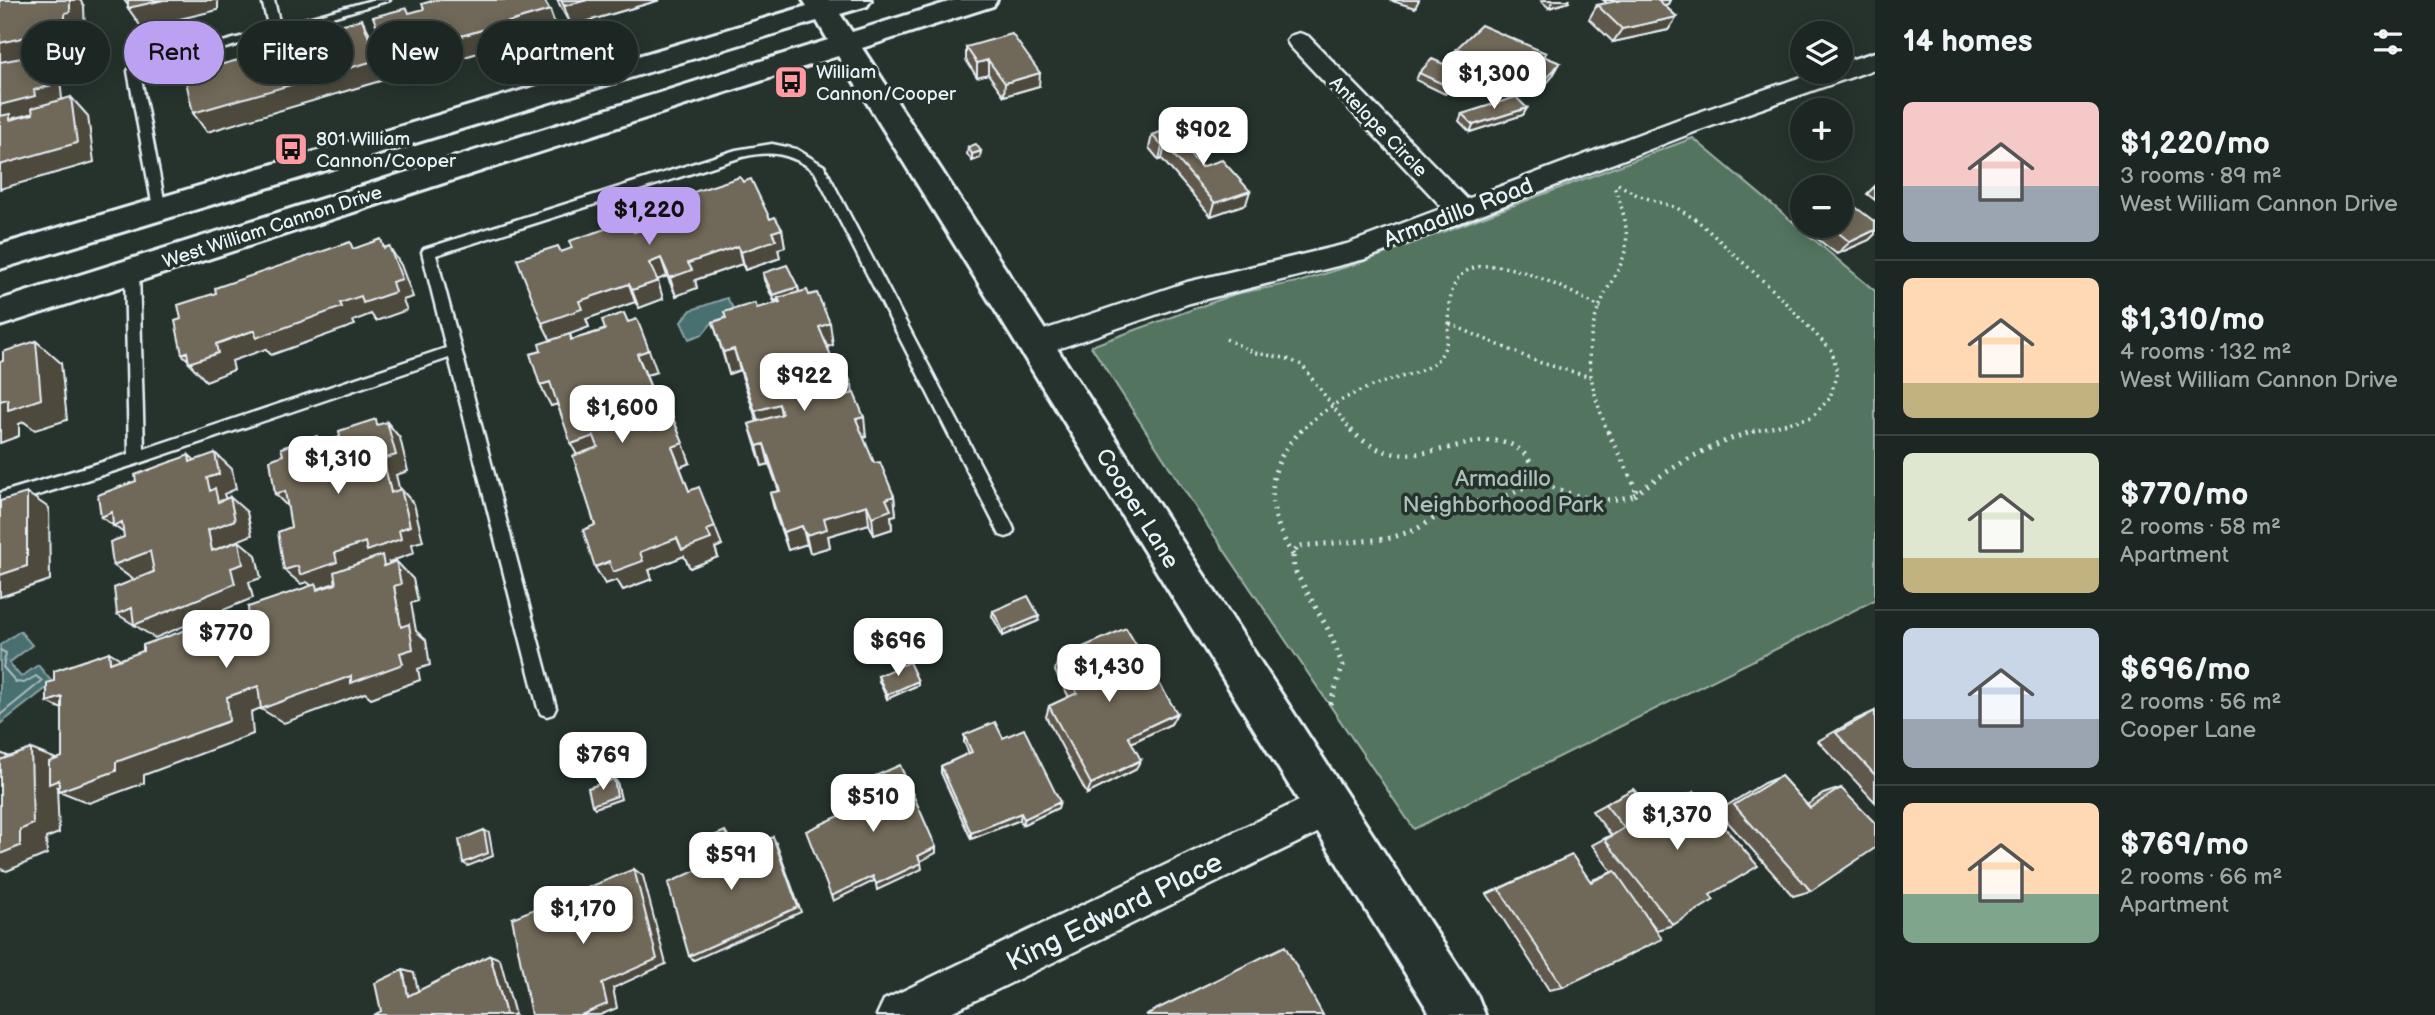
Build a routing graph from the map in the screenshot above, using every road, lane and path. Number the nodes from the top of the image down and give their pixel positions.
1 (268, 0) edge
2 (384, 0) edge
3 (983, 0) edge
4 (832, 3) edge
5 (273, 21) edge
6 (308, 21) edge
7 (238, 41) edge
8 (1299, 41) dead end
9 (845, 44) junction
10 (1875, 60) edge
11 (159, 210) junction
12 (1461, 210) junction
13 (0, 257) edge
14 (132, 271) junction
15 (1601, 308) junction
16 (0, 313) edge
17 (1450, 324) junction
18 (1226, 339) dead end
19 (1034, 345) junction
20 (454, 351) junction
21 (1591, 377) junction
22 (1332, 407) junction
23 (137, 458) junction
24 (1538, 482) junction
25 (1634, 495) junction
26 (0, 499) edge
27 (1006, 530) dead end
28 (1293, 555) junction
29 (1330, 704) dead end
30 (547, 708) dead end
31 (1328, 807) junction
32 (900, 1015) edge
33 (1460, 1015) edge

1 - 5 lane
2 - 6 lane
3 - 9 main road, West William Cannon Drive
4 - 9 main road, Cooper Lane
4 - 11 main road, West William Cannon Drive
7 - 11 lane
8 - 12 street, Antelope Circle
9 - 14 main road, West William Cannon Drive
9 - 19 main road, Cooper Lane
10 - 12 street, Armadillo Road
11 - 13 main road, West William Cannon Drive
11 - 14 main road
12 - 19 street, Armadillo Road
14 - 16 main road, West William Cannon Drive
14 - 23 lane
15 - 17 path
15 - 21 path
15 - 25 path
17 - 21 path
17 - 22 path
18 - 22 path
19 - 31 main road, Cooper Lane
20 - 23 lane
20 - 27 lane
20 - 30 lane
21 - 25 path
22 - 24 path
22 - 28 path
23 - 26 lane
24 - 25 path
24 - 28 path
28 - 29 path
31 - 32 street, King Edward Place
31 - 33 main road, Cooper Lane

